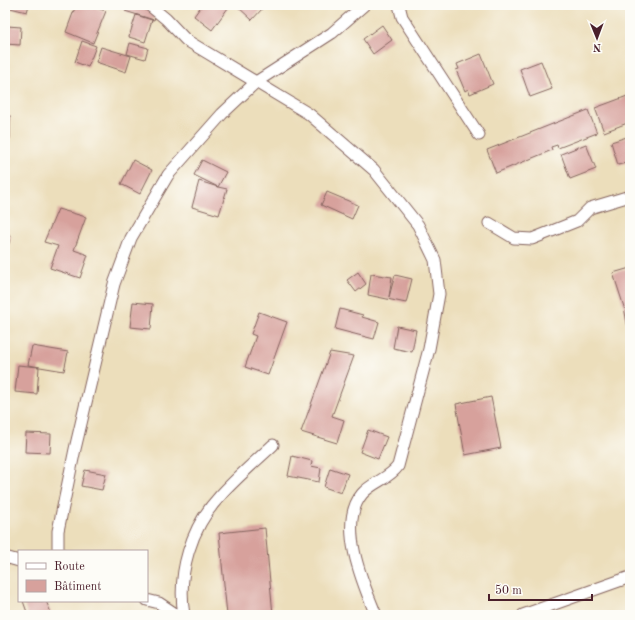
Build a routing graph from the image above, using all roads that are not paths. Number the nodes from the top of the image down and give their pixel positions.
1 (149, 5) edge
2 (364, 5) edge
3 (399, 5) edge
4 (256, 82) junction
5 (479, 134) dead end
6 (630, 196) edge
7 (489, 223) dead end
8 (273, 445) dead end
9 (58, 550) edge
10 (5, 557) edge
11 (18, 561) edge
12 (630, 577) edge
13 (148, 600) edge
14 (177, 615) edge
15 (184, 615) edge
16 (376, 615) edge
17 (523, 615) edge

1 - 4 street
2 - 4 street
3 - 5 street
4 - 9 street
4 - 16 street
6 - 7 street
8 - 15 street
10 - 11 street
12 - 17 street
13 - 14 street

